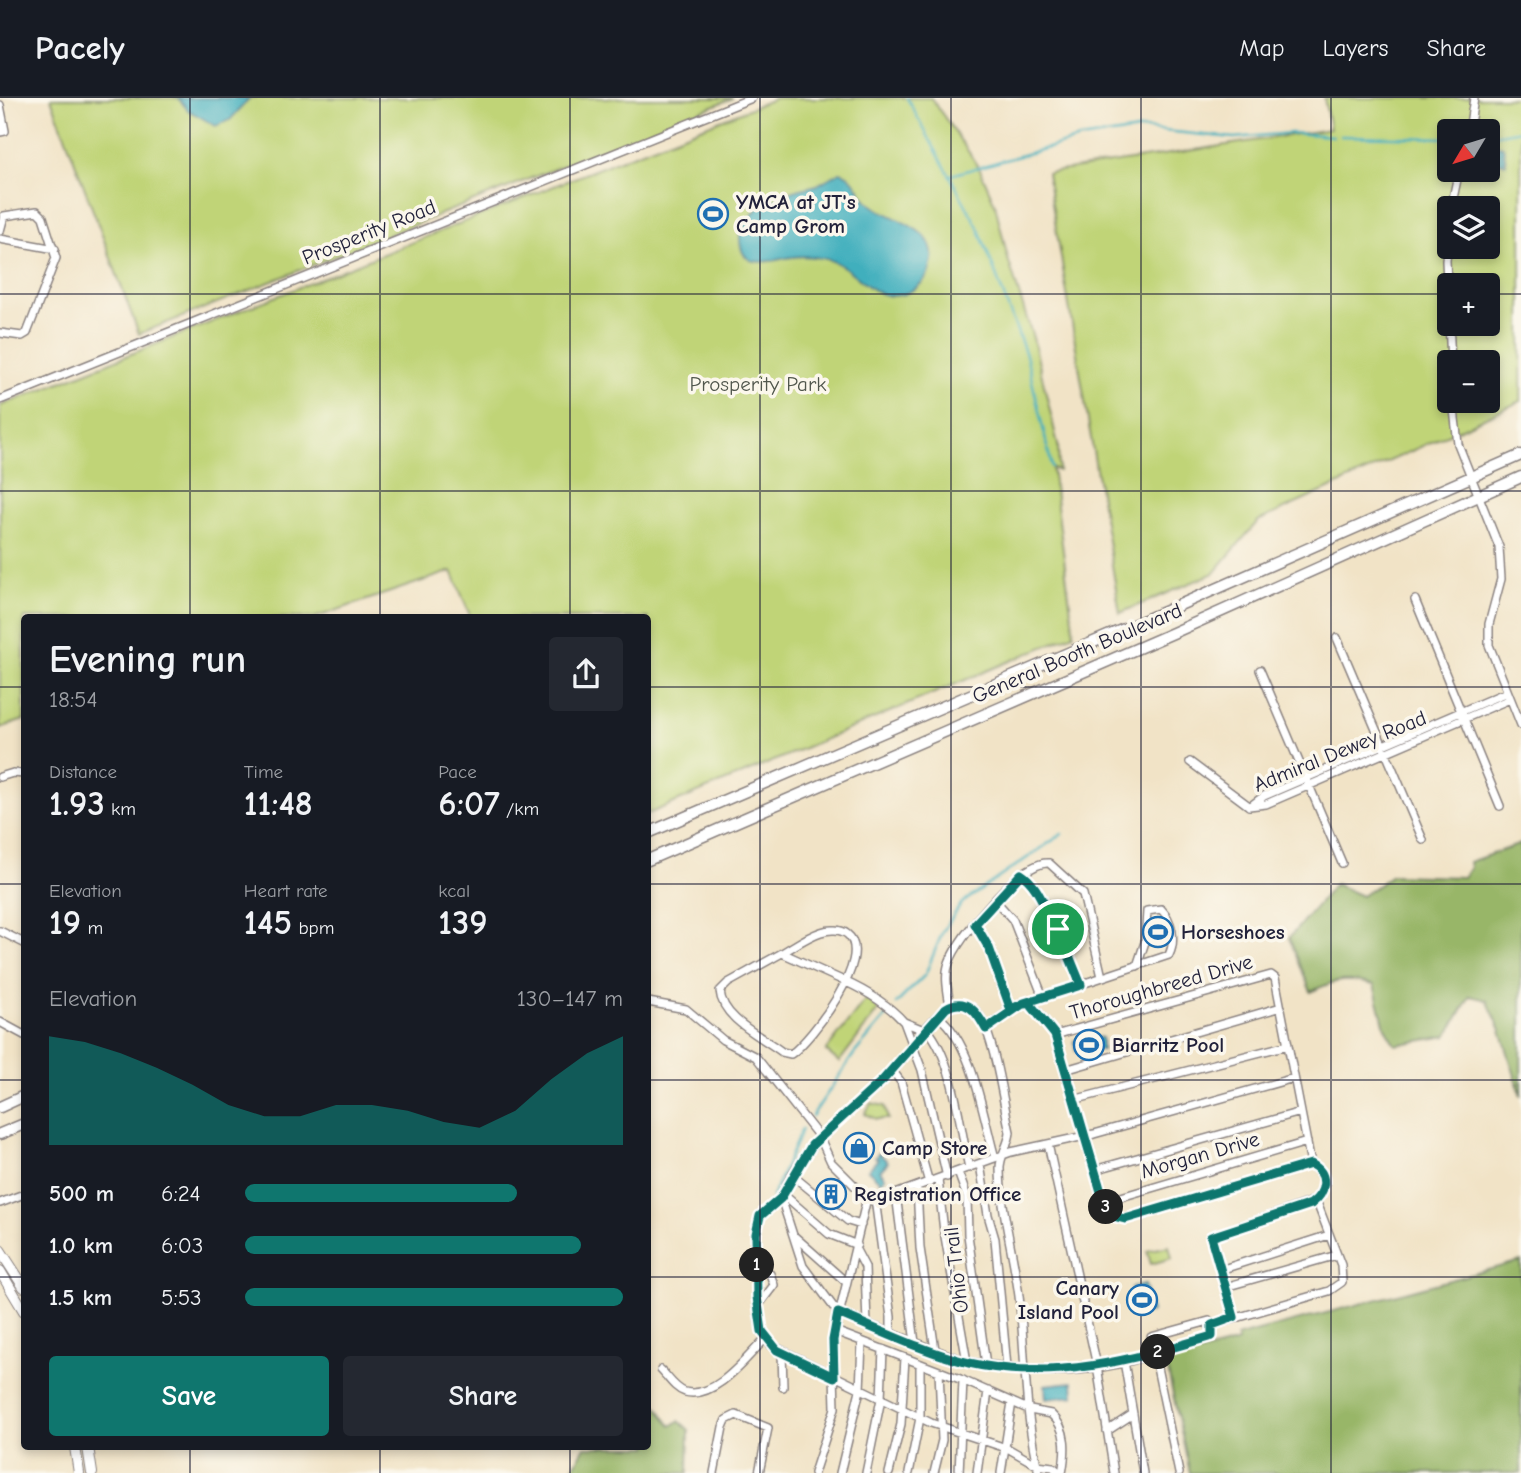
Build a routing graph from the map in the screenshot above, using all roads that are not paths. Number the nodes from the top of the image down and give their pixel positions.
1 (752, 98) edge
2 (1474, 98) edge
3 (0, 104) edge
4 (1471, 119) edge
5 (0, 132) edge
6 (0, 231) edge
7 (0, 239) edge
8 (55, 249) junction
9 (1446, 259) edge
10 (0, 333) edge
11 (1450, 350) edge
12 (0, 400) edge
13 (1454, 413) edge
14 (1521, 454) edge
15 (1469, 476) junction
16 (1521, 477) edge
17 (1477, 496) junction
18 (1415, 600) dead end
19 (1337, 638) dead end
20 (1260, 670) dead end
21 (1508, 696) junction
22 (1462, 716) junction
23 (1521, 725) edge
24 (1385, 748) junction
25 (1190, 762) dead end
26 (21, 774) edge
27 (0, 777) edge
28 (1308, 782) junction
29 (1500, 806) dead end
30 (651, 832) edge
31 (1423, 840) dead end
32 (651, 859) edge
33 (1342, 863) dead end
34 (1021, 874) junction
35 (995, 900) junction
36 (975, 924) junction
37 (0, 931) edge
38 (21, 942) edge
39 (782, 953) junction
40 (1137, 966) junction
41 (1102, 977) junction
42 (848, 982) junction
43 (1081, 985) junction
44 (1043, 997) junction
45 (651, 1003) edge
46 (1024, 1003) junction
47 (950, 1006) junction
48 (1281, 1007) junction
49 (1011, 1010) junction
50 (938, 1016) junction
51 (0, 1022) edge
52 (904, 1022) junction
53 (986, 1029) junction
54 (926, 1030) junction
55 (21, 1033) edge
56 (1055, 1035) junction
57 (1288, 1045) junction
58 (912, 1048) junction
59 (892, 1070) junction
60 (1065, 1070) junction
61 (1294, 1078) junction
62 (21, 1098) edge
63 (1073, 1100) junction
64 (0, 1107) edge
65 (1301, 1112) junction
66 (21, 1125) edge
67 (0, 1134) edge
68 (1083, 1136) junction
69 (820, 1138) junction
70 (1307, 1142) junction
71 (1048, 1144) junction
72 (999, 1157) junction
73 (980, 1164) junction
74 (1311, 1164) junction
75 (969, 1168) junction
76 (1094, 1170) junction
77 (958, 1172) junction
78 (792, 1175) junction
79 (943, 1178) junction
80 (929, 1183) junction
81 (917, 1187) junction
82 (896, 1194) junction
83 (21, 1195) edge
84 (782, 1196) junction
85 (871, 1199) junction
86 (1316, 1200) junction
87 (1104, 1202) junction
88 (0, 1203) edge
89 (861, 1225) junction
90 (790, 1232) junction
91 (1329, 1235) junction
92 (857, 1247) junction
93 (0, 1250) edge
94 (1337, 1255) junction
95 (757, 1264) junction
96 (1220, 1270) junction
97 (0, 1271) edge
98 (21, 1282) edge
99 (846, 1282) junction
100 (1225, 1287) junction
101 (21, 1306) edge
102 (758, 1306) junction
103 (838, 1313) junction
104 (1234, 1317) junction
105 (867, 1325) junction
106 (1212, 1325) junction
107 (835, 1331) junction
108 (891, 1333) junction
109 (765, 1339) junction
110 (862, 1342) junction
111 (915, 1343) junction
112 (883, 1349) junction
113 (935, 1350) junction
114 (782, 1352) junction
115 (1151, 1354) junction
116 (905, 1358) junction
117 (1124, 1361) junction
118 (967, 1362) junction
119 (920, 1364) junction
120 (986, 1365) junction
121 (1097, 1366) junction
122 (1007, 1367) junction
123 (661, 1370) dead end
124 (1026, 1370) junction
125 (939, 1371) junction
126 (834, 1377) junction
127 (963, 1380) junction
128 (783, 1387) dead end
129 (860, 1390) junction
130 (988, 1391) junction
131 (881, 1399) junction
132 (1012, 1402) junction
133 (902, 1409) junction
134 (1030, 1410) junction
135 (1133, 1414) junction
136 (920, 1418) junction
137 (941, 1426) junction
138 (1107, 1431) junction
139 (961, 1433) junction
140 (982, 1440) junction
141 (1005, 1447) junction
142 (75, 1450) edge
143 (88, 1450) edge
144 (1038, 1469) edge
145 (79, 1473) edge
146 (92, 1473) edge
147 (714, 1473) edge
148 (759, 1473) edge
149 (814, 1473) edge
150 (840, 1473) edge
151 (866, 1473) edge
152 (889, 1473) edge
153 (909, 1473) edge
154 (934, 1473) edge
155 (959, 1473) edge
156 (977, 1473) edge
157 (1002, 1473) edge
158 (1061, 1473) edge
159 (1114, 1473) edge
160 (1143, 1473) edge
161 (1179, 1473) edge

1 - 12 street, Prosperity Road
2 - 4 street
3 - 5 street
6 - 8 street
7 - 8 street
8 - 10 street
9 - 11 street
13 - 15 street
14 - 15 highway, General Booth Boulevard
15 - 17 street
15 - 30 highway, General Booth Boulevard
16 - 17 highway, General Booth Boulevard
17 - 21 street
17 - 32 highway, General Booth Boulevard
18 - 22 street
19 - 24 street
20 - 28 street
21 - 22 street, Admiral Dewey Road
21 - 23 street
22 - 24 street, Admiral Dewey Road
22 - 29 street
24 - 28 street, Admiral Dewey Road
24 - 31 street
25 - 28 street, Admiral Dewey Road
26 - 27 street
28 - 33 street
34 - 35 street
34 - 41 street
34 - 43 street
35 - 36 street
35 - 44 street
36 - 47 street
36 - 49 street
37 - 38 street
39 - 42 street
39 - 42 street
39 - 42 street
40 - 40 street
40 - 41 street
41 - 43 street
42 - 52 street
43 - 44 street
44 - 46 street
45 - 69 street
46 - 49 street
46 - 56 street
47 - 50 street
47 - 53 street
48 - 56 street, Thoroughbreed Drive
48 - 57 street, Thoroughbreed Drive
48 - 60 street
49 - 53 street
50 - 54 street
50 - 72 street
51 - 55 street
52 - 54 street
52 - 58 street
53 - 72 street
54 - 58 street
54 - 75 street
56 - 60 street, Thoroughbreed Drive
57 - 61 street, Thoroughbreed Drive
57 - 63 street
58 - 59 street
58 - 79 street
59 - 69 street
59 - 80 street
60 - 63 street, Thoroughbreed Drive
61 - 65 street, Thoroughbreed Drive
61 - 68 street
62 - 64 highway
63 - 68 street, Thoroughbreed Drive
65 - 70 street, Thoroughbreed Drive
65 - 76 street
66 - 67 highway
68 - 71 street
68 - 76 street, Thoroughbreed Drive
69 - 78 street
69 - 85 street
70 - 74 street, Thoroughbreed Drive
70 - 87 street, Morgan Drive
71 - 72 street
71 - 121 street
72 - 73 street
72 - 124 street
73 - 75 street
73 - 122 street
74 - 86 street, Thoroughbreed Drive
74 - 87 street
75 - 77 street
76 - 87 street, Thoroughbreed Drive
77 - 79 street
77 - 120 street, Ohio Trail
78 - 84 street
78 - 89 street
79 - 80 street
79 - 118 street
80 - 81 street
81 - 82 street
81 - 113 street
82 - 85 street
82 - 111 street
83 - 88 street
84 - 90 street
84 - 92 street
84 - 95 street
85 - 89 street
85 - 108 street
86 - 91 street
86 - 96 street
89 - 92 street
90 - 99 street
90 - 103 street
91 - 94 street
91 - 96 street
92 - 99 street
92 - 105 street
93 - 98 main road
94 - 100 street
94 - 104 street
95 - 102 street
95 - 102 street
96 - 100 street
97 - 101 main road
99 - 103 street
100 - 104 street
102 - 109 street
103 - 105 street
103 - 107 street
104 - 106 street
105 - 108 street
106 - 115 street
106 - 115 street
107 - 110 street
107 - 126 street
108 - 111 street
109 - 114 street
109 - 123 street
110 - 112 street
110 - 129 street
111 - 113 street
112 - 116 street
112 - 131 street
113 - 118 street
114 - 126 street
114 - 128 street
115 - 117 street
115 - 161 street
116 - 119 street
116 - 133 street
117 - 121 street
117 - 135 street
118 - 120 street
119 - 125 street
119 - 136 street
120 - 122 street
121 - 124 street
121 - 138 street
122 - 124 street
124 - 134 street
125 - 127 street
125 - 137 street
126 - 129 street
126 - 149 street
127 - 130 street
127 - 139 street
129 - 131 street
129 - 150 street
130 - 132 street
130 - 140 street
131 - 133 street
131 - 151 street
132 - 134 street
132 - 141 street
133 - 136 street
133 - 152 street
134 - 144 street
134 - 158 street
135 - 138 street
135 - 160 street
136 - 137 street
136 - 153 street
137 - 139 street
137 - 154 street
138 - 159 street
139 - 140 street
139 - 155 street
140 - 141 street
140 - 156 street
141 - 144 street
141 - 157 street
142 - 145 main road
143 - 146 main road
144 - 158 street
147 - 148 street

